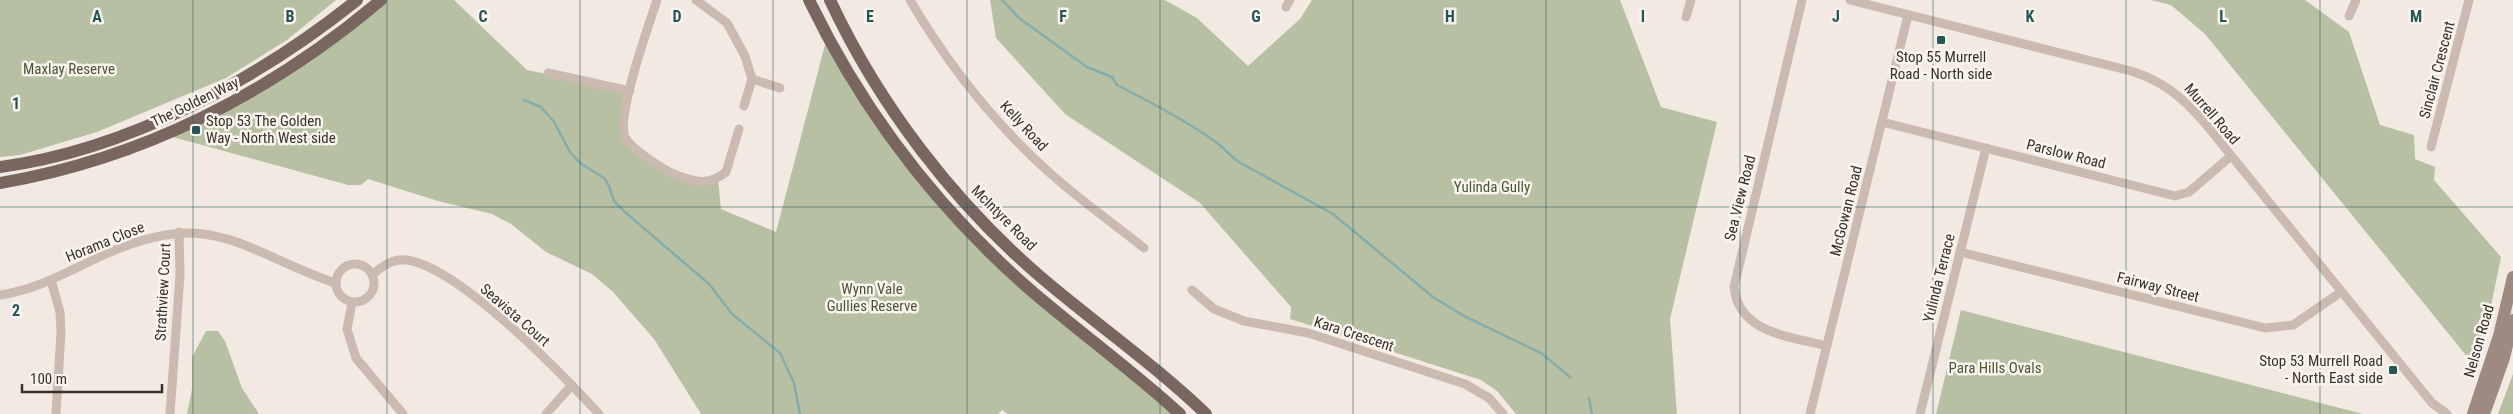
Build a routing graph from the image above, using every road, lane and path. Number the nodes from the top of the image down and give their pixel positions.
1 (357, 0) edge
2 (381, 0) edge
3 (657, 0) edge
4 (696, 0) edge
5 (809, 0) edge
6 (830, 0) edge
7 (910, 0) edge
8 (1691, 0) edge
9 (1802, 0) edge
10 (1850, 0) edge
11 (2356, 0) edge
12 (2469, 0) edge
13 (1867, 2) edge
14 (1908, 15) junction
15 (2349, 16) dead end
16 (1686, 17) dead end
17 (548, 73) dead end
18 (752, 80) junction
19 (780, 88) dead end
20 (630, 91) junction
21 (744, 106) dead end
22 (1882, 122) junction
23 (739, 128) dead end
24 (2431, 147) dead end
25 (1986, 148) junction
26 (2231, 156) junction
27 (0, 167) edge
28 (0, 183) edge
29 (180, 232) junction
30 (1144, 248) dead end
31 (1960, 252) junction
32 (373, 274) junction
33 (2513, 276) edge
34 (51, 280) junction
35 (335, 283) junction
36 (1192, 290) dead end
37 (2341, 292) junction
38 (0, 295) edge
39 (352, 303) junction
40 (2513, 320) edge
41 (1827, 346) junction
42 (572, 385) junction
43 (56, 414) edge
44 (170, 414) edge
45 (403, 414) edge
46 (546, 414) edge
47 (599, 414) edge
48 (1180, 414) edge
49 (1206, 414) edge
50 (1503, 414) edge
51 (1810, 414) edge
52 (1920, 414) edge
53 (2447, 414) edge
54 (2473, 414) edge
55 (2484, 414) edge

1 - 27 main road, The Golden Way
2 - 28 main road, The Golden Way
3 - 20 street
4 - 18 street
5 - 48 main road
6 - 49 main road, McIntyre Road
7 - 30 street, Kelly Road
8 - 16 street
9 - 41 street, Sea View Road
10 - 13 street, Murrell Road
11 - 15 street
12 - 24 street, Sinclair Crescent
13 - 14 street, Murrell Road
14 - 22 street, McGowan Road
14 - 26 street, Murrell Road
17 - 20 street
18 - 19 street
18 - 21 street
20 - 23 street
22 - 25 street, Parslow Road
22 - 41 street, McGowan Road
25 - 26 street, Parslow Road
25 - 31 street, Yulinda Terrace
26 - 37 street, Murrell Road
29 - 34 street, Horama Close
29 - 35 street, Horama Close
29 - 44 street, Strathview Court
31 - 37 street, Fairway Street
31 - 52 street, Yulinda Terrace
32 - 35 street
32 - 39 street
32 - 42 street, Seavista Court
33 - 54 main road, Nelson Road
34 - 38 street, Horama Close
34 - 43 street
35 - 39 street
36 - 50 street, Kara Crescent
37 - 53 street, Murrell Road
39 - 45 street
40 - 55 main road, Nelson Road
41 - 51 street, McGowan Road
42 - 46 street
42 - 47 street, Seavista Court

